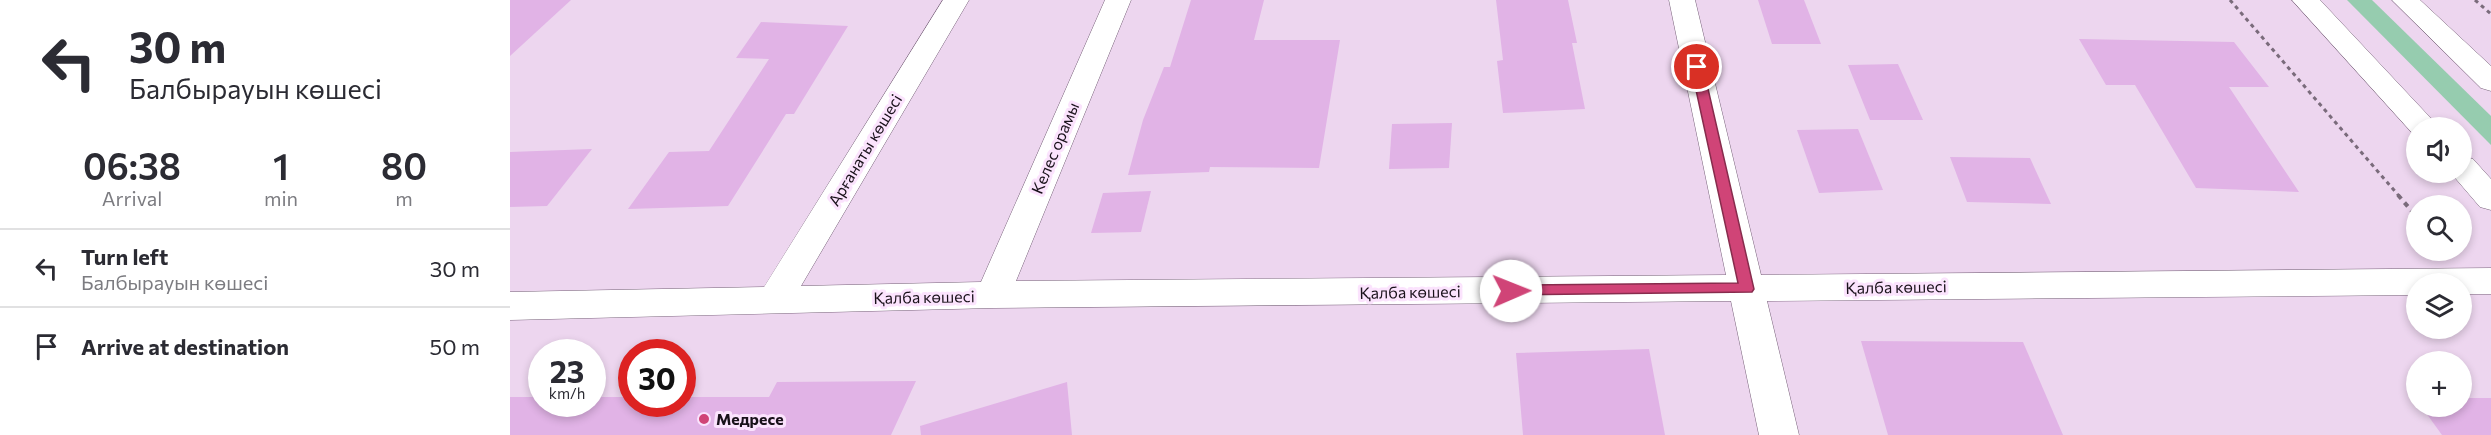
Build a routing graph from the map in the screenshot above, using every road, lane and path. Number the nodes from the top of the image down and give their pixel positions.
1 (956, 0) edge
2 (1118, 0) edge
3 (1682, 0) edge
4 (2230, 0) edge
5 (2305, 0) edge
6 (2405, 0) edge
7 (2475, 0) edge
8 (2491, 14) edge
9 (2491, 82) edge
10 (2414, 117) edge
11 (2472, 178) edge
12 (2491, 199) edge
13 (2406, 204) edge
14 (2491, 281) edge
15 (1747, 289) junction
16 (993, 296) junction
17 (774, 301) junction
18 (510, 306) edge
19 (1779, 435) edge

1 - 17 street, Арғанаты көшесі
2 - 16 street, Келес орамы
3 - 15 street
4 - 13 path
5 - 10 street
6 - 9 street
7 - 8 path
11 - 12 street
14 - 15 street, Қалба көшесі
15 - 16 street, Қалба көшесі
15 - 19 street
16 - 17 street, Қалба көшесі
17 - 18 street, Қалба көшесі

